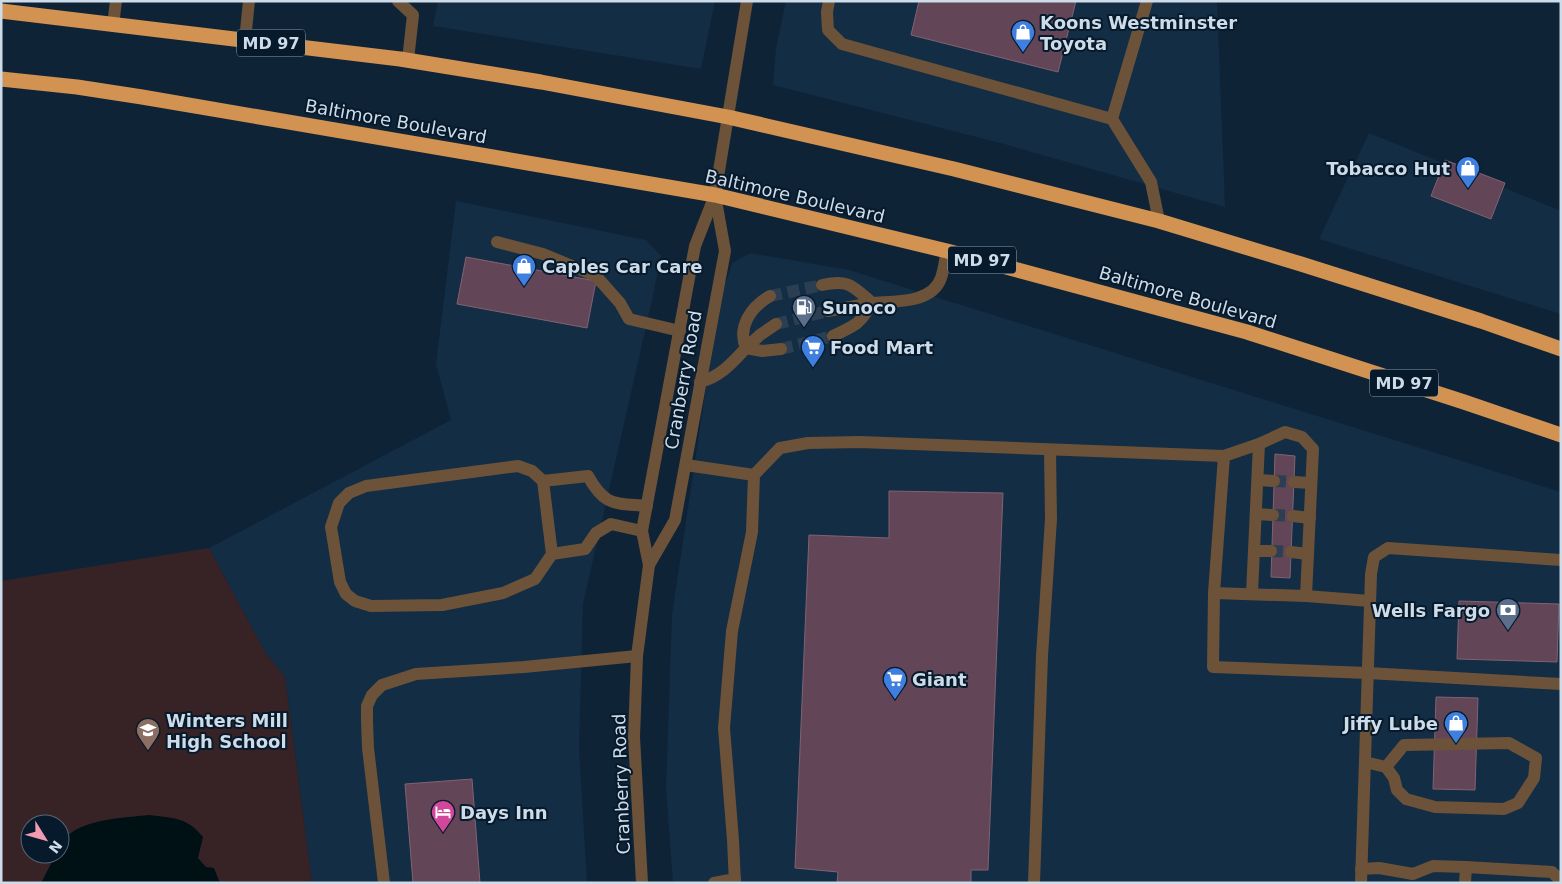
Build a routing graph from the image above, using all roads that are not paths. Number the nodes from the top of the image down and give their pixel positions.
1 (116, 1) edge
2 (249, 1) edge
3 (398, 1) edge
4 (747, 1) edge
5 (829, 1) edge
6 (1147, 1) edge
7 (1, 11) edge
8 (113, 25) junction
9 (245, 40) junction
10 (408, 60) junction
11 (1, 79) edge
12 (728, 117) junction
13 (1112, 119) junction
14 (715, 195) junction
15 (1159, 221) junction
16 (496, 242) dead end
17 (946, 251) junction
18 (822, 284) tunnel mouth
19 (770, 296) tunnel mouth
20 (872, 303) junction
21 (828, 312) tunnel mouth
22 (776, 324) tunnel mouth
23 (680, 331) junction
24 (833, 336) tunnel mouth
25 (746, 348) junction
26 (781, 349) tunnel mouth
27 (1561, 349) edge
28 (700, 382) junction
29 (1561, 435) edge
30 (1260, 444) junction
31 (1050, 450) junction
32 (1224, 456) junction
33 (686, 465) junction
34 (754, 475) junction
35 (1258, 480) junction
36 (1274, 480) tunnel mouth
37 (544, 481) junction
38 (1294, 482) tunnel mouth
39 (1311, 483) junction
40 (648, 506) junction
41 (1256, 514) junction
42 (1273, 515) tunnel mouth
43 (1293, 516) tunnel mouth
44 (1310, 518) junction
45 (642, 532) junction
46 (1254, 551) junction
47 (1271, 551) tunnel mouth
48 (1291, 552) tunnel mouth
49 (552, 554) junction
50 (1308, 554) junction
51 (1561, 560) edge
52 (649, 565) junction
53 (1214, 593) junction
54 (1252, 593) junction
55 (1306, 596) junction
56 (1370, 601) junction
57 (637, 656) junction
58 (1368, 673) junction
59 (1561, 684) edge
60 (1365, 762) junction
61 (1386, 767) junction
62 (1466, 866) junction
63 (1362, 869) junction
64 (1414, 878) edge
65 (735, 881) edge
66 (384, 883) edge
67 (642, 883) edge
68 (714, 883) edge
69 (1034, 883) edge
70 (1361, 883) edge
71 (1465, 883) edge
72 (1560, 883) edge

1 - 8 street
2 - 9 street
3 - 10 street
4 - 12 street, Cranberry Road
5 - 13 street
6 - 13 street
7 - 8 highway, MD 97
8 - 9 highway, MD 97
9 - 10 highway, MD 97
10 - 12 highway, MD 97
11 - 14 highway, Baltimore Boulevard / MD 97
12 - 14 street, Cranberry Road
12 - 15 highway, MD 97
13 - 15 street
14 - 17 highway, Baltimore Boulevard / MD 97
14 - 23 street, Cranberry Road
14 - 28 street, Cranberry Road
15 - 27 highway, MD 97
16 - 23 street
17 - 20 street
17 - 29 highway, Baltimore Boulevard / MD 97
18 - 20 street
19 - 25 street
20 - 21 street
20 - 24 street
22 - 25 street
23 - 40 street, Cranberry Road
25 - 26 street
25 - 28 street
28 - 33 street, Cranberry Road
30 - 32 street
30 - 35 street
30 - 39 street
31 - 32 street
31 - 34 street
31 - 69 street
32 - 53 street
33 - 34 street
33 - 52 street, Cranberry Road
34 - 65 street
35 - 36 street
35 - 41 street
37 - 40 street
37 - 49 street
37 - 49 street
38 - 39 street
39 - 44 street
40 - 45 street, Cranberry Road
41 - 42 street
41 - 46 street
43 - 44 street
44 - 50 street
45 - 49 street
45 - 52 street, Cranberry Road
46 - 47 street
46 - 54 street
48 - 50 street
50 - 55 street
51 - 56 street
52 - 57 street, Cranberry Road
53 - 54 street
53 - 58 street
54 - 55 street
55 - 56 street
56 - 58 street
57 - 66 street
57 - 67 street, Cranberry Road
58 - 59 street
58 - 60 street
60 - 61 street
60 - 63 street
61 - 61 street
62 - 64 street
62 - 71 street
62 - 72 street
63 - 64 street
63 - 70 street
65 - 68 street

